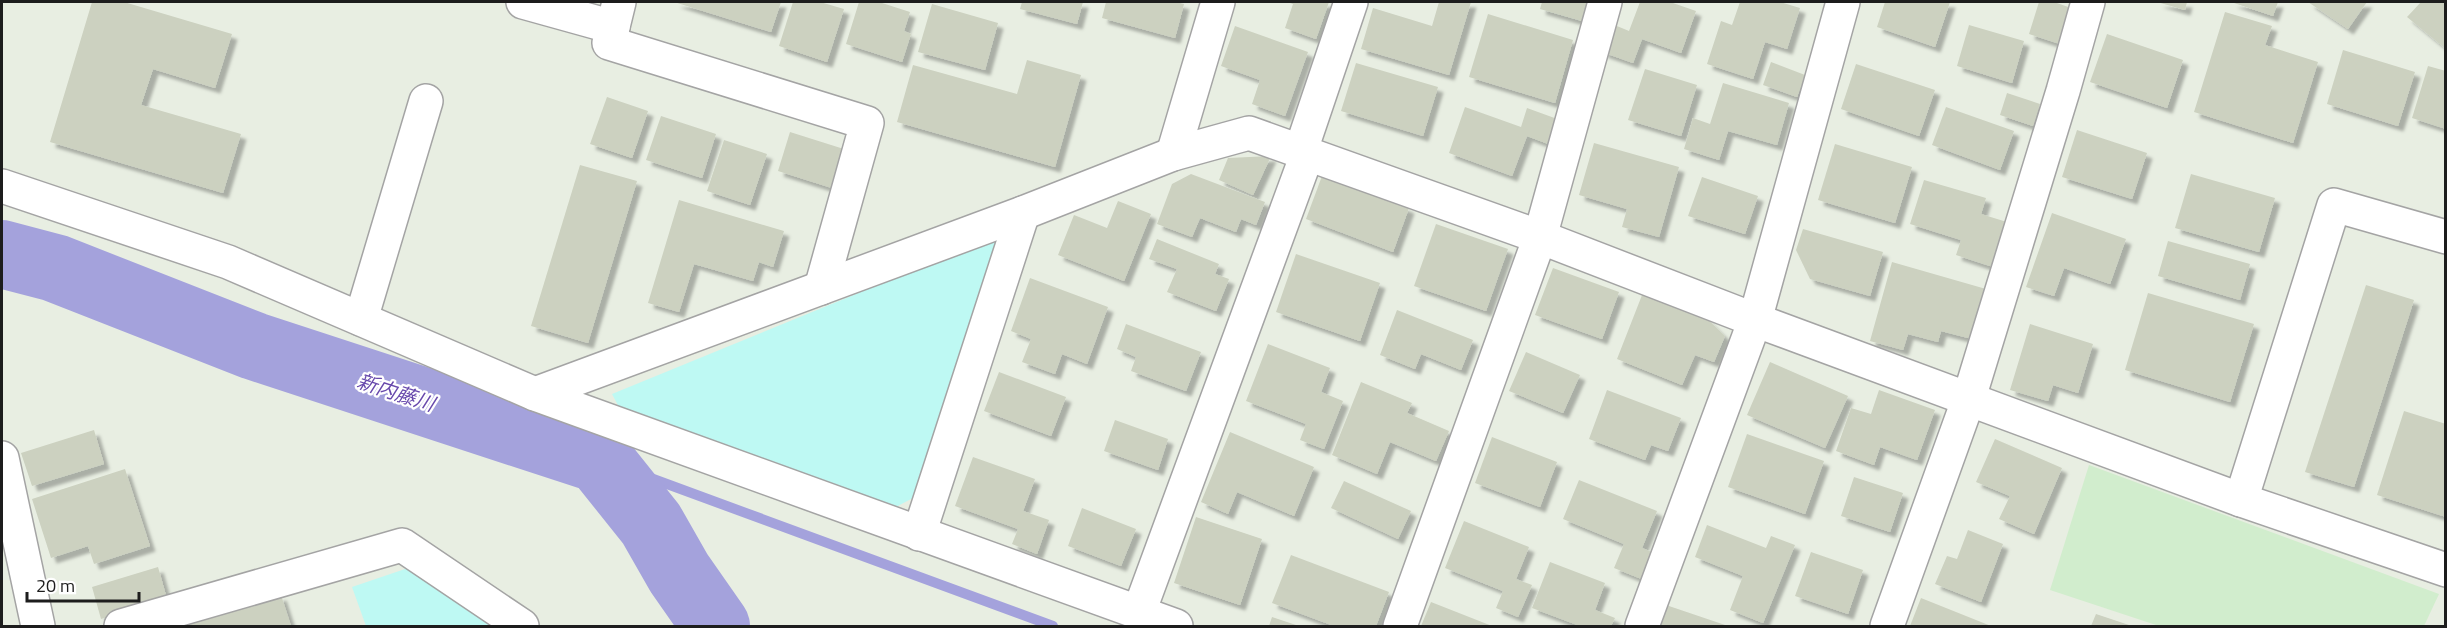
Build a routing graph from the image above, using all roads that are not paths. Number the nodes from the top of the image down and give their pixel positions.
1 (524, 2) edge
2 (1218, 2) edge
3 (1351, 2) edge
4 (1605, 2) edge
5 (1843, 2) edge
6 (2088, 2) edge
7 (616, 14) edge
8 (426, 101) dead end
9 (1305, 151) junction
10 (1173, 154) junction
11 (2, 186) edge
12 (1023, 213) junction
13 (1540, 237) junction
14 (2445, 237) edge
15 (821, 288) junction
16 (361, 319) junction
17 (1755, 320) junction
18 (535, 394) junction
19 (1969, 398) junction
20 (2, 458) edge
21 (2241, 500) junction
22 (919, 534) junction
23 (2445, 570) edge
24 (1139, 612) junction
25 (38, 627) edge
26 (121, 627) edge
27 (522, 627) edge
28 (1176, 627) edge
29 (1400, 627) edge
30 (1642, 627) edge
31 (1887, 627) edge

1 - 7 street
2 - 10 street
3 - 9 street
4 - 13 street
5 - 17 street
6 - 19 street
7 - 15 street
8 - 16 street
9 - 10 street
9 - 13 street
9 - 24 street
10 - 12 street
11 - 16 street
12 - 15 street
12 - 22 street
13 - 17 street
13 - 29 street
14 - 21 street
15 - 18 street
16 - 18 street
17 - 19 street
17 - 30 street
18 - 22 street
19 - 21 street
19 - 31 street
20 - 25 street
21 - 23 street
22 - 24 street
24 - 28 street
26 - 27 street

